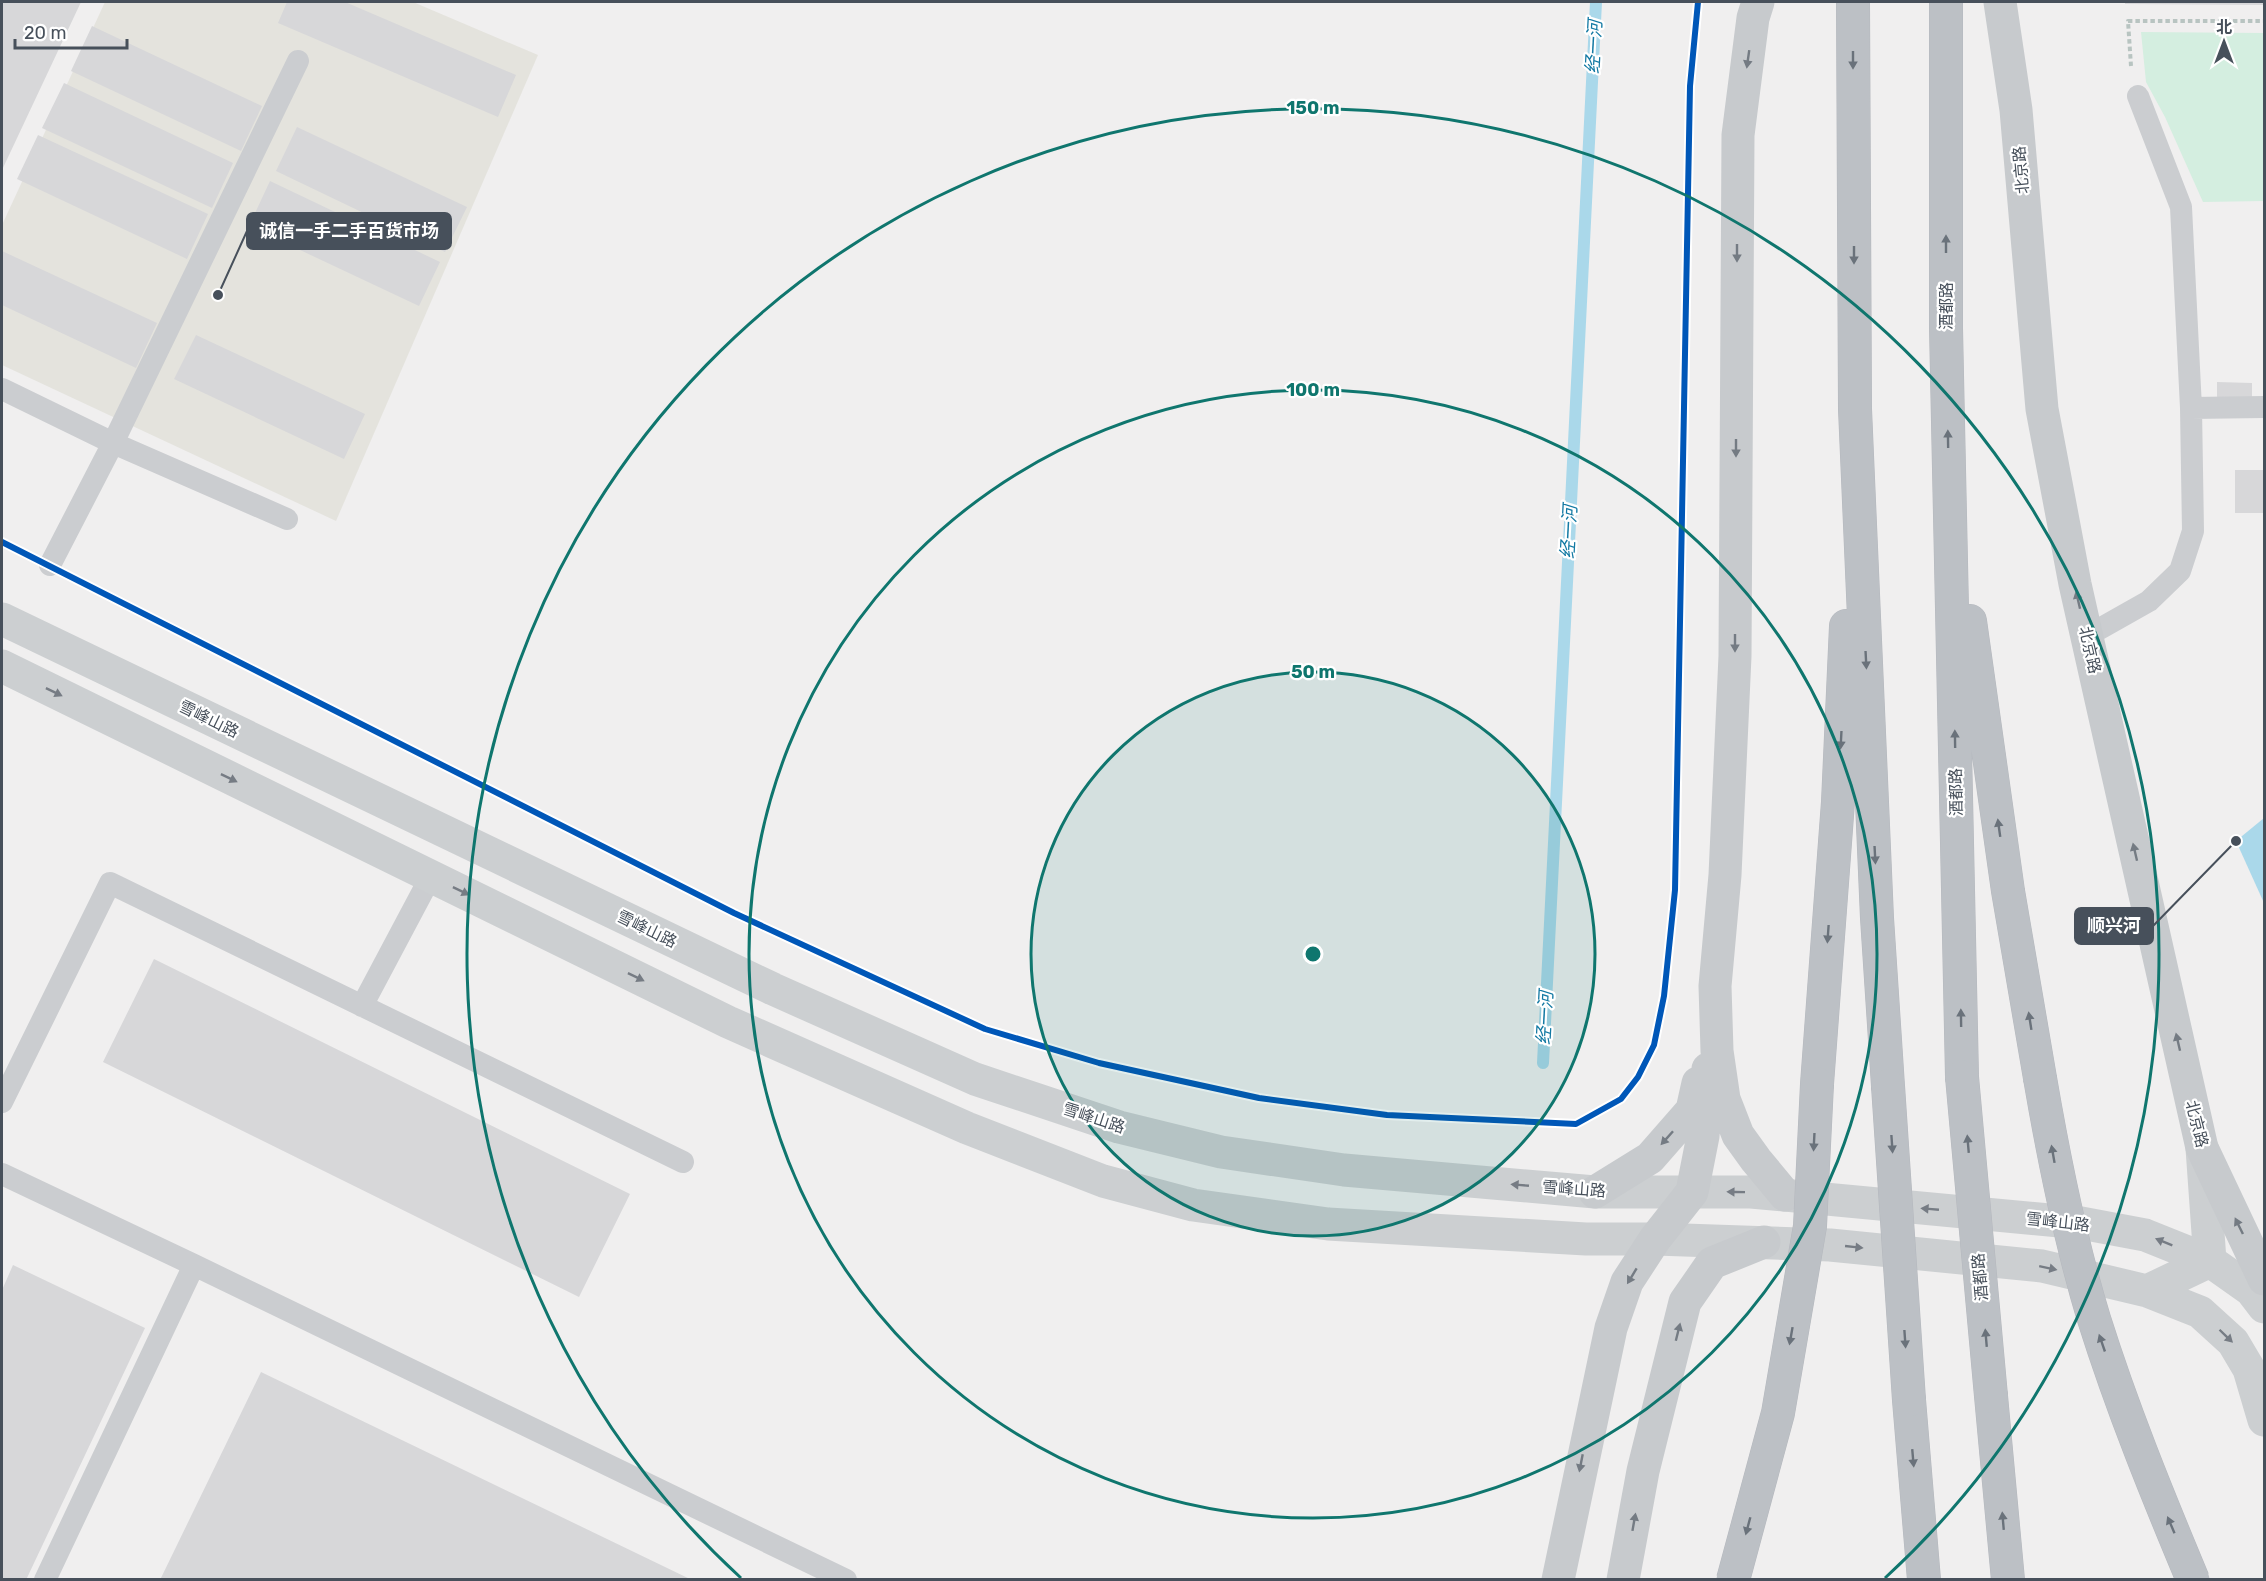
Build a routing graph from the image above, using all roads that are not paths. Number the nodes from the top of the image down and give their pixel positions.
1 (1758, 2) edge
2 (1853, 2) edge
3 (1946, 2) edge
4 (2000, 2) edge
5 (298, 61) dead end
6 (2138, 96) road end
7 (2, 389) edge
8 (2265, 407) edge
9 (2191, 408) junction
10 (1855, 409) junction
11 (113, 443) junction
12 (1949, 472) junction
13 (287, 519) dead end
14 (50, 565) dead end
15 (2, 620) edge
16 (2087, 636) junction
17 (2, 666) edge
18 (431, 876) junction
19 (1715, 986) junction
20 (362, 1006) junction
21 (2, 1101) edge
22 (2202, 1148) junction
23 (683, 1162) dead end
24 (2, 1174) edge
25 (1595, 1192) junction
26 (1692, 1192) junction
27 (1785, 1195) junction
28 (1655, 1239) junction
29 (1764, 1242) junction
30 (2210, 1261) junction
31 (194, 1265) junction
32 (2265, 1279) edge
33 (2146, 1291) junction
34 (2265, 1307) edge
35 (2265, 1420) edge
36 (1558, 1578) edge
37 (45, 1580) edge
38 (846, 1580) edge
39 (1623, 1580) edge
40 (1733, 1580) edge
41 (1924, 1580) edge
42 (2008, 1580) edge
43 (2193, 1580) edge

1 -> 19 main road
2 -> 10 highway
12 -> 3 highway, 酒都路
16 -> 4 main road, 北京路
5 - 11 lane
6 - 9 lane
7 - 11 lane
8 - 9 lane
9 - 16 lane
10 -> 40 highway, bridge
10 -> 41 highway, bridge
11 - 13 lane
11 - 14 lane
42 -> 12 highway, 酒都路, bridge
43 -> 12 highway, bridge
25 -> 15 main road, 雪峰山路
22 -> 16 main road, 北京路
17 -> 18 main road
18 - 20 lane
18 -> 28 main road
19 -> 25 main road
19 - 26 main road
19 - 27 main road
20 - 21 lane
20 - 23 lane
22 - 30 main road
32 -> 22 main road, 北京路
24 - 31 lane
25 - 26 main road, 雪峰山路
27 -> 26 main road, 雪峰山路
26 - 28 main road
30 -> 27 main road, 雪峰山路
28 - 29 main road
28 -> 36 main road
29 -> 33 main road
39 -> 29 main road
30 - 33 main road
30 - 34 main road, 雪峰山路
31 - 37 lane
31 - 38 lane
33 -> 35 main road

